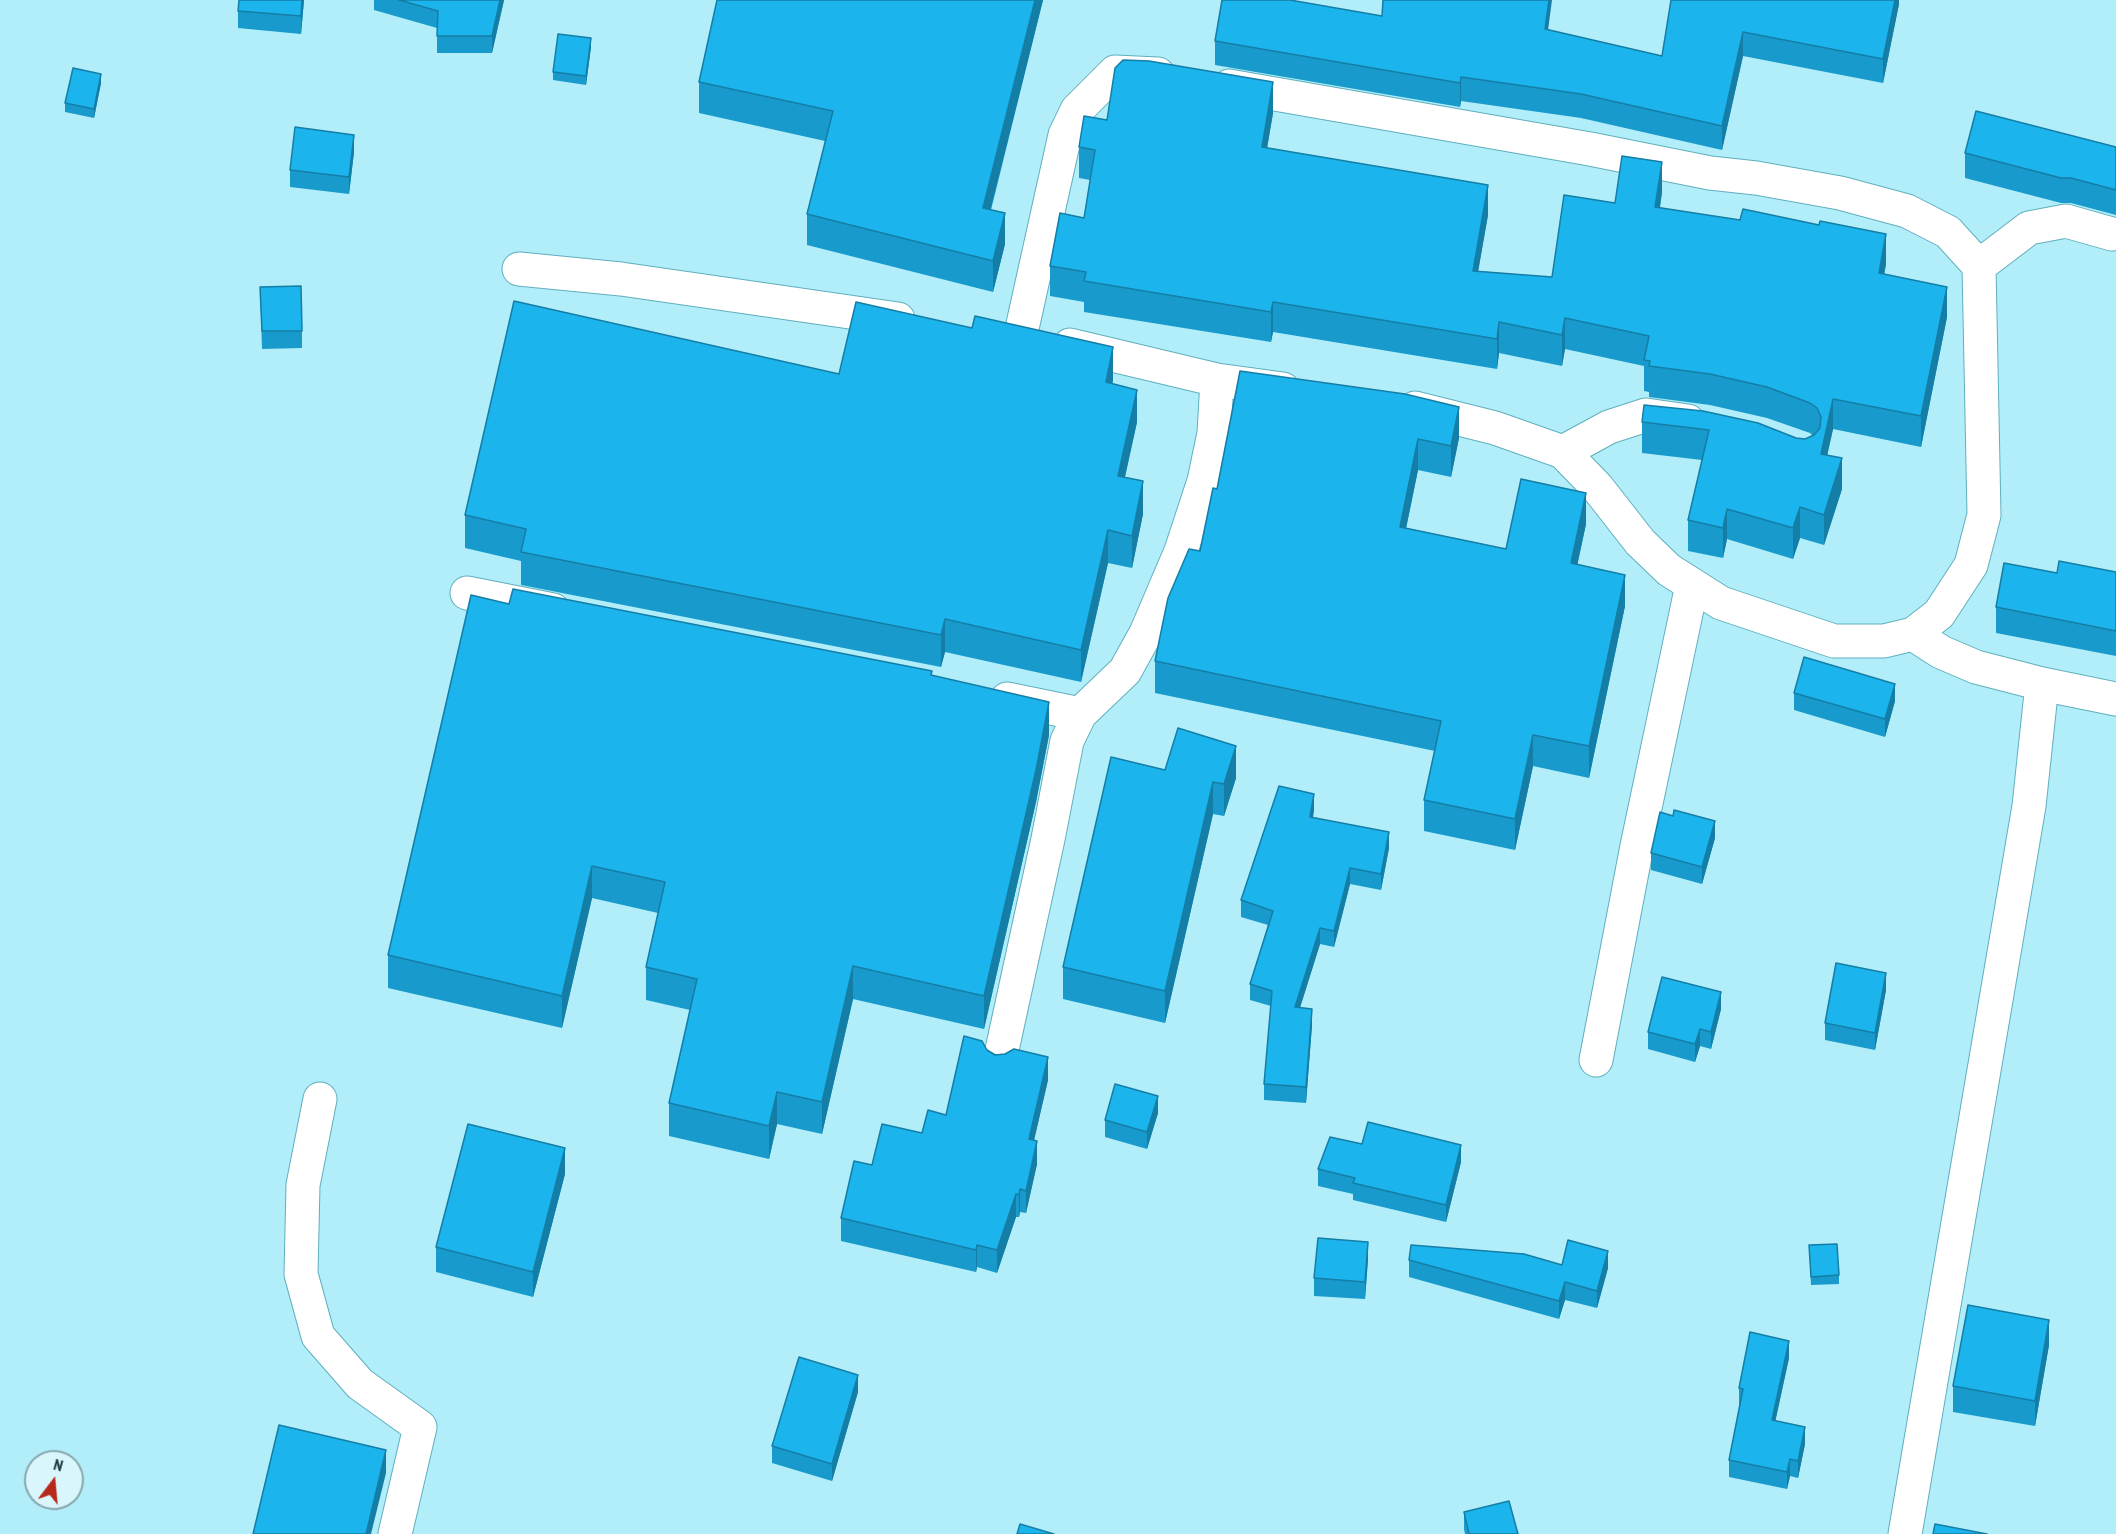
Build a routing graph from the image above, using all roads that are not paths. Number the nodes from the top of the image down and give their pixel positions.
1 (2112, 234) dead end
2 (1979, 266) junction
3 (519, 269) dead end
4 (928, 323) edge
5 (986, 330) edge
6 (1021, 333) junction
7 (1216, 380) junction
8 (1307, 393) edge
9 (1387, 404) edge
10 (1718, 426) edge
11 (1563, 452) junction
12 (1692, 585) junction
13 (467, 593) dead end
14 (583, 616) edge
15 (1913, 634) junction
16 (2042, 684) junction
17 (976, 693) edge
18 (2116, 699) edge
19 (1080, 714) junction
20 (1000, 1059) edge
21 (1596, 1060) dead end
22 (320, 1099) dead end
23 (395, 1534) edge
24 (1905, 1534) edge

1 - 2 street
2 - 6 street
2 - 15 street
3 - 4 street
5 - 6 street
6 - 7 street
7 - 8 street
7 - 19 street
9 - 11 street
10 - 11 street
11 - 12 street
12 - 15 street
12 - 21 street
13 - 14 street
15 - 16 street
16 - 18 street
16 - 24 street
17 - 19 street
19 - 20 street
22 - 23 street

